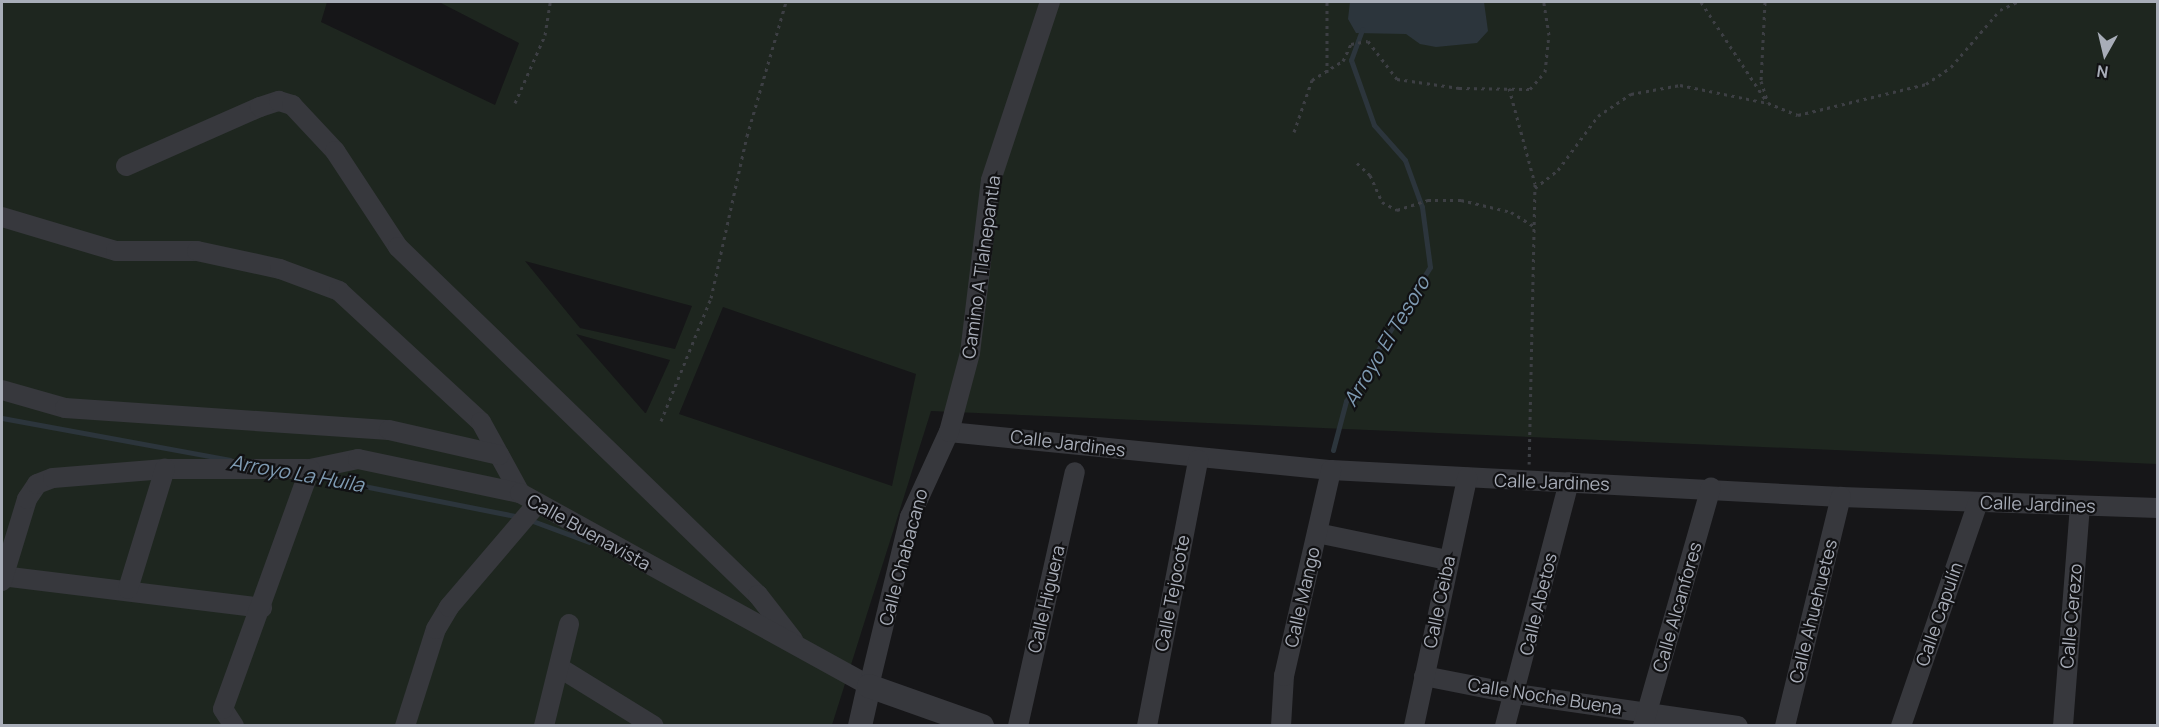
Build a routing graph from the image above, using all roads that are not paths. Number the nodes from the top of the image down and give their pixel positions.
1 (1050, 2) edge
2 (126, 165) dead end
3 (2, 217) edge
4 (2, 390) edge
5 (949, 432) junction
6 (499, 455) junction
7 (1198, 460) junction
8 (310, 469) junction
9 (165, 470) junction
10 (1331, 470) junction
11 (1075, 472) dead end
12 (1467, 478) junction
13 (1569, 482) junction
14 (1712, 488) junction
15 (520, 493) junction
16 (1841, 497) junction
17 (1977, 502) junction
18 (537, 504) junction
19 (2080, 507) junction
20 (2157, 508) edge
21 (1317, 533) junction
22 (1447, 560) junction
23 (2, 578) edge
24 (128, 589) junction
25 (261, 608) junction
26 (569, 624) dead end
27 (799, 647) junction
28 (560, 668) junction
29 (1424, 676) junction
30 (869, 686) junction
31 (1516, 694) junction
32 (1645, 719) edge
33 (651, 725) edge
34 (234, 726) edge
35 (405, 726) edge
36 (544, 726) edge
37 (860, 726) edge
38 (982, 726) edge
39 (1018, 726) edge
40 (1147, 726) edge
41 (1281, 726) edge
42 (1414, 726) edge
43 (1505, 726) edge
44 (1738, 726) edge
45 (1785, 726) edge
46 (1901, 726) edge
47 (2063, 726) edge

1 - 5 street, Camino A Tlalnepantla
2 - 27 street
3 - 6 street
4 - 6 street
5 - 7 street, Calle Jardines
5 - 30 street, Calle Chabacano
6 - 15 street
7 - 10 street, Calle Jardines
7 - 40 street, Calle Tejocote
8 - 9 street, Calle Buenavista
8 - 15 street, Calle Buenavista
8 - 25 street
9 - 23 street, Calle Buenavista
9 - 24 street
10 - 12 street, Calle Jardines
10 - 21 street, Calle Mango
11 - 39 street, Calle Higuera
12 - 13 street, Calle Jardines
12 - 22 street, Calle Ceiba
13 - 14 street, Calle Jardines
13 - 31 street, Calle Abetos
14 - 16 street, Calle Jardines
14 - 32 street, Calle Alcanfores
15 - 18 street, Calle Buenavista
16 - 17 street, Calle Jardines
16 - 45 street, Calle Ahuehuetes
17 - 19 street, Calle Jardines
17 - 46 street, Calle Capulín
18 - 27 street, Calle Buenavista
18 - 35 street
19 - 20 street, Calle Jardines
19 - 47 street, Calle Cerezo
21 - 22 street
21 - 41 street, Calle Mango
22 - 29 street, Calle Ceiba
23 - 24 street
24 - 25 street
25 - 34 street
26 - 28 street
27 - 30 street, Calle Buenavista
28 - 33 street
28 - 36 street
29 - 31 street, Calle Noche Buena
29 - 42 street, Calle Ceiba
30 - 37 street
30 - 38 street, Calle Buenavista
31 - 32 street, Calle Noche Buena
31 - 43 street, Calle Abetos
32 - 44 street, Calle Noche Buena

